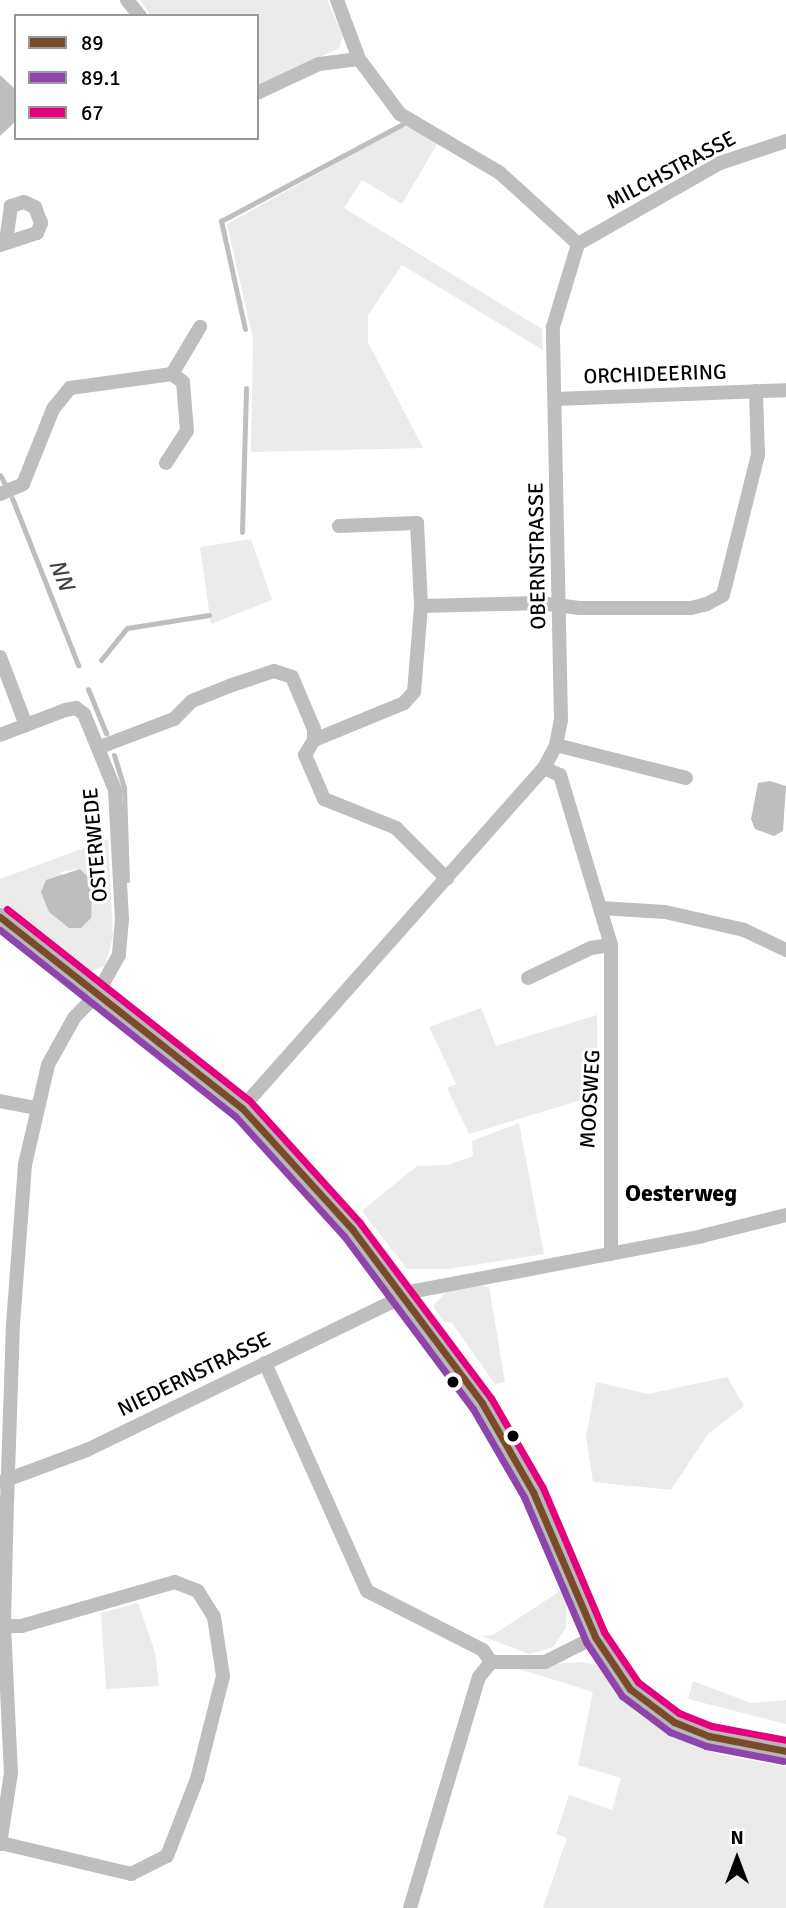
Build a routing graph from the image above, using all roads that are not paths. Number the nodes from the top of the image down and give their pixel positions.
1 (127, 0) edge
2 (337, 0) edge
3 (138, 14) edge
4 (359, 59) junction
5 (259, 92) edge
6 (786, 141) edge
7 (578, 244) junction
8 (200, 327) dead end
9 (172, 374) junction
10 (786, 390) edge
11 (755, 391) junction
12 (555, 399) junction
13 (166, 463) dead end
14 (0, 494) edge
15 (340, 526) dead end
16 (421, 606) junction
17 (558, 607) junction
18 (0, 657) edge
19 (26, 725) junction
20 (0, 735) edge
21 (314, 740) junction
22 (556, 745) junction
23 (100, 747) junction
24 (544, 768) junction
25 (686, 778) dead end
26 (447, 879) junction
27 (601, 908) junction
28 (0, 917) edge
29 (611, 946) junction
30 (786, 950) edge
31 (528, 978) dead end
32 (97, 994) junction
33 (0, 1101) edge
34 (37, 1108) junction
35 (242, 1108) junction
36 (786, 1215) edge
37 (611, 1254) junction
38 (404, 1296) junction
39 (265, 1363) junction
40 (4, 1483) edge
41 (4, 1626) junction
42 (595, 1637) junction
43 (491, 1662) junction
44 (786, 1751) edge
45 (0, 1843) edge
46 (410, 1908) edge

1 - 3 street
2 - 4 street
4 - 5 street
4 - 7 street
6 - 7 street, MILCHSTRASSE
7 - 12 street, OBERNSTRASSE
8 - 9 street
9 - 13 street
9 - 14 street
10 - 11 street, ORCHIDEERING
11 - 12 street, ORCHIDEERING
11 - 17 street, ORCHIDEERING
12 - 17 street, OBERNSTRASSE
15 - 16 street
16 - 17 street
16 - 21 street
17 - 22 street, OBERNSTRASSE
18 - 19 street
19 - 20 street, OSTERWEDE
19 - 23 street, OSTERWEDE
21 - 23 street
21 - 26 street
22 - 24 street, OBERNSTRASSE
22 - 25 street
23 - 32 street, OSTERWEDE
24 - 26 street, OBERNSTRASSE
24 - 27 street, MOOSWEG
26 - 35 street, OBERNSTRASSE
27 - 29 street, MOOSWEG
27 - 30 street
28 - 32 main road
29 - 31 street
29 - 37 street, MOOSWEG
32 - 34 street, OSTERWEDE
32 - 35 main road
33 - 34 street
34 - 40 street, OSTERWEDE
35 - 38 main road
36 - 37 street, NIEDERNSTRASSE
37 - 38 street, NIEDERNSTRASSE
38 - 39 street, NIEDERNSTRASSE
38 - 42 main road
39 - 40 street, NIEDERNSTRASSE
39 - 43 street
40 - 41 street, OSTERWEDE
41 - 45 street, OSTERWEDE
41 - 45 street
42 - 43 street
42 - 44 main road
43 - 46 street

